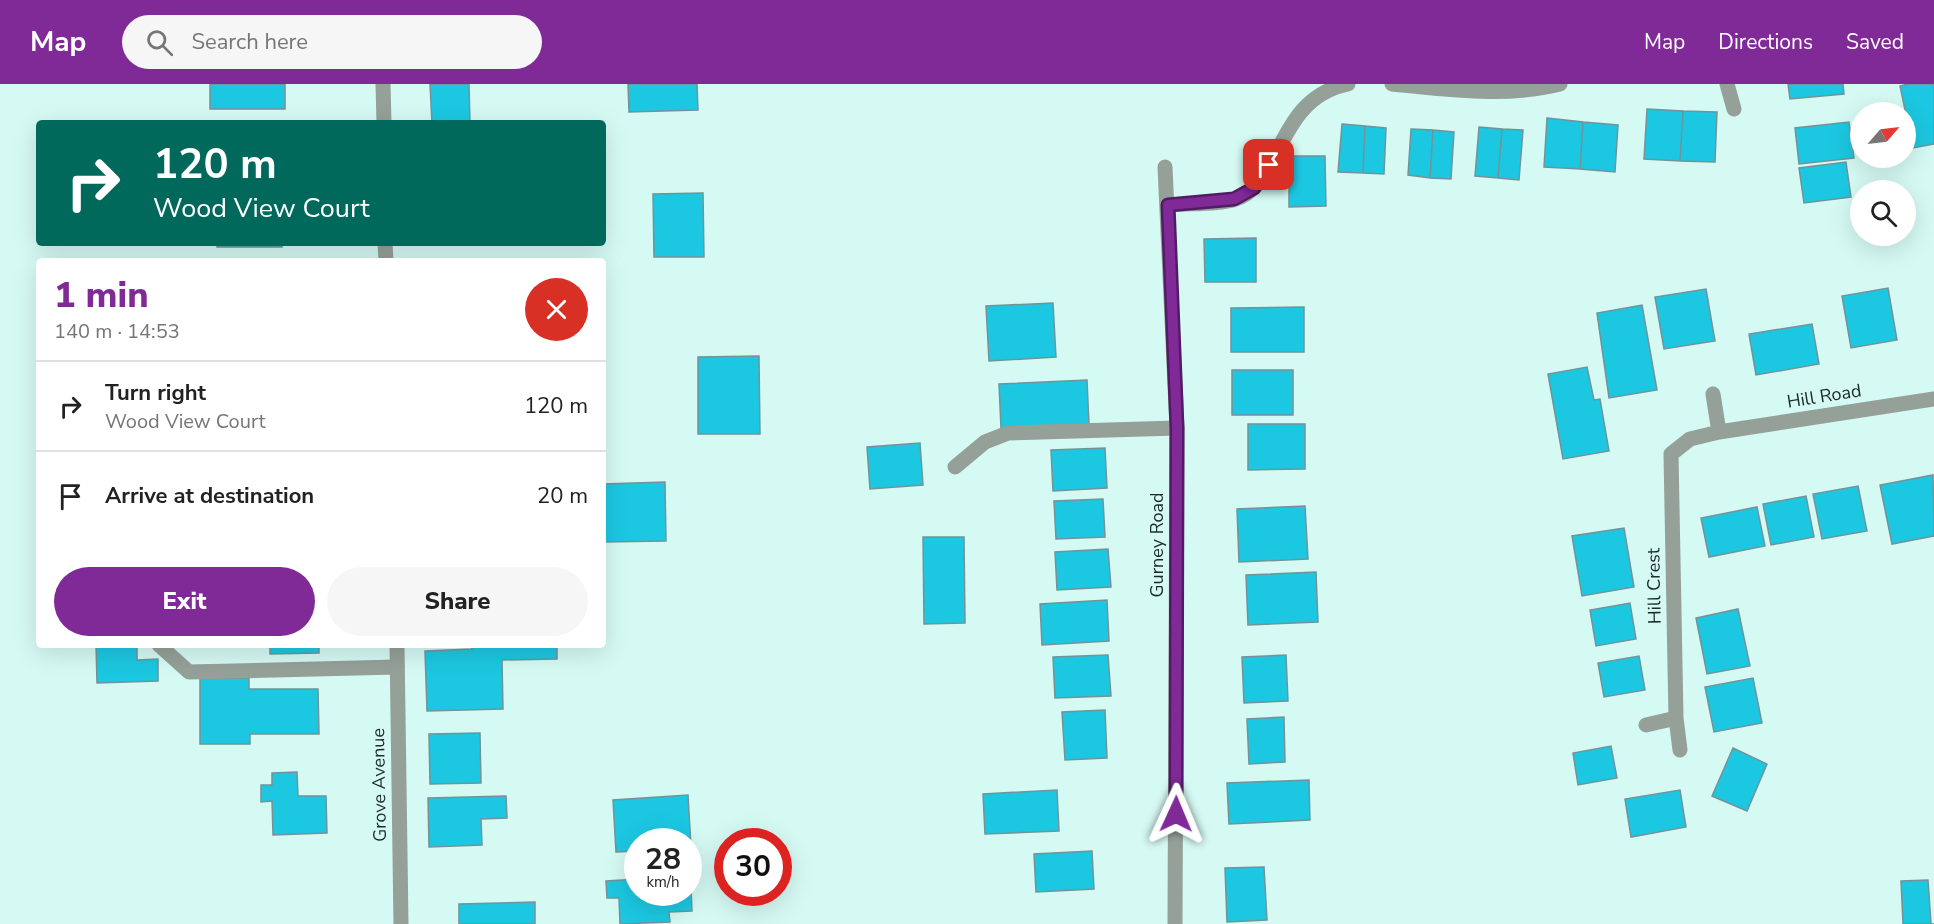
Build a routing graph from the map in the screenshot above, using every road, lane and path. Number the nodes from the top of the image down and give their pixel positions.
1 (383, 84) edge
2 (1348, 84) edge
3 (1392, 84) edge
4 (1560, 84) edge
5 (1726, 84) edge
6 (1734, 109) dead end
7 (384, 120) edge
8 (1165, 167) dead end
9 (1168, 205) junction
10 (1713, 394) dead end
11 (1934, 399) edge
12 (1177, 428) junction
13 (1719, 432) junction
14 (1671, 454) joint
15 (955, 467) dead end
16 (162, 648) edge
17 (397, 648) edge
18 (398, 667) junction
19 (1676, 718) junction
20 (1646, 725) dead end
21 (1680, 750) dead end
22 (401, 924) edge
23 (1175, 924) edge

1 - 7 street
2 - 9 street
3 - 4 street
5 - 6 street
8 - 9 street, Gurney Road
9 - 12 street, Gurney Road
10 - 13 street
11 - 13 street, Hill Road
12 - 15 street
12 - 23 street, Gurney Road
13 - 14 street, Hill Road
14 - 19 street, Hill Crest
16 - 18 street
17 - 18 street, Grove Avenue
18 - 22 street, Grove Avenue
19 - 20 street
19 - 21 street, Hill Crest

